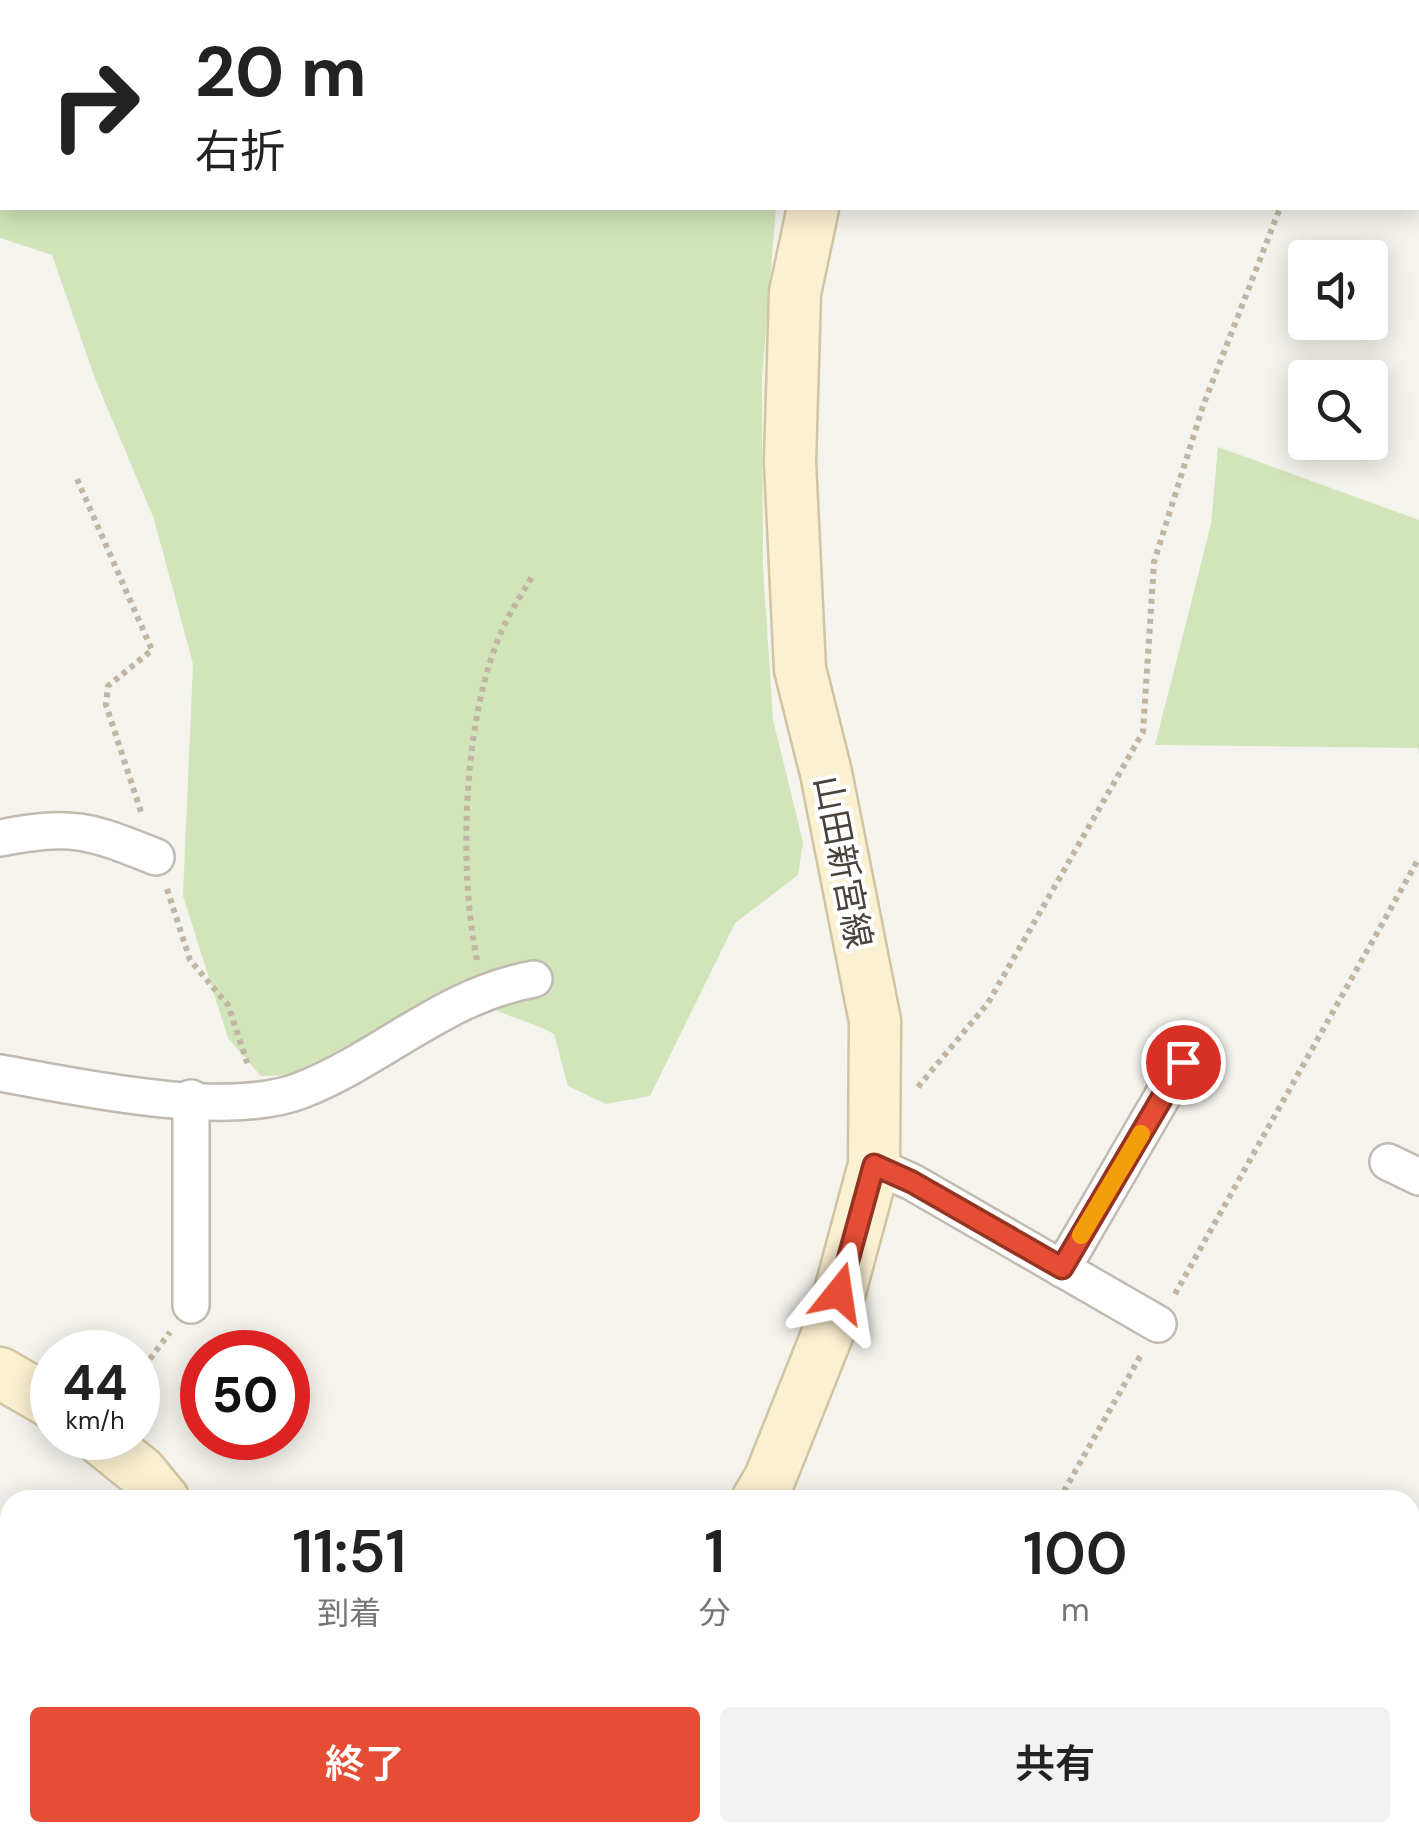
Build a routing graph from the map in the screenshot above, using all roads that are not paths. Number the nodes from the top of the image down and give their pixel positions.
1 (813, 210) edge
2 (0, 838) edge
3 (156, 856) road end
4 (534, 979) dead end
5 (1183, 1062) dead end
6 (0, 1072) edge
7 (191, 1098) junction
8 (874, 1165) junction
9 (1062, 1268) junction
10 (191, 1305) road end
11 (1158, 1324) road end
12 (0, 1372) edge
13 (30, 1390) edge
14 (126, 1460) edge
15 (156, 1490) edge
16 (763, 1490) edge

1 - 8 main road, 山田新宮線
2 - 3 street
4 - 7 street
5 - 9 street
6 - 7 street
7 - 10 street
8 - 9 street
8 - 16 main road, 山田新宮線
9 - 11 street
12 - 13 main road
14 - 15 main road

